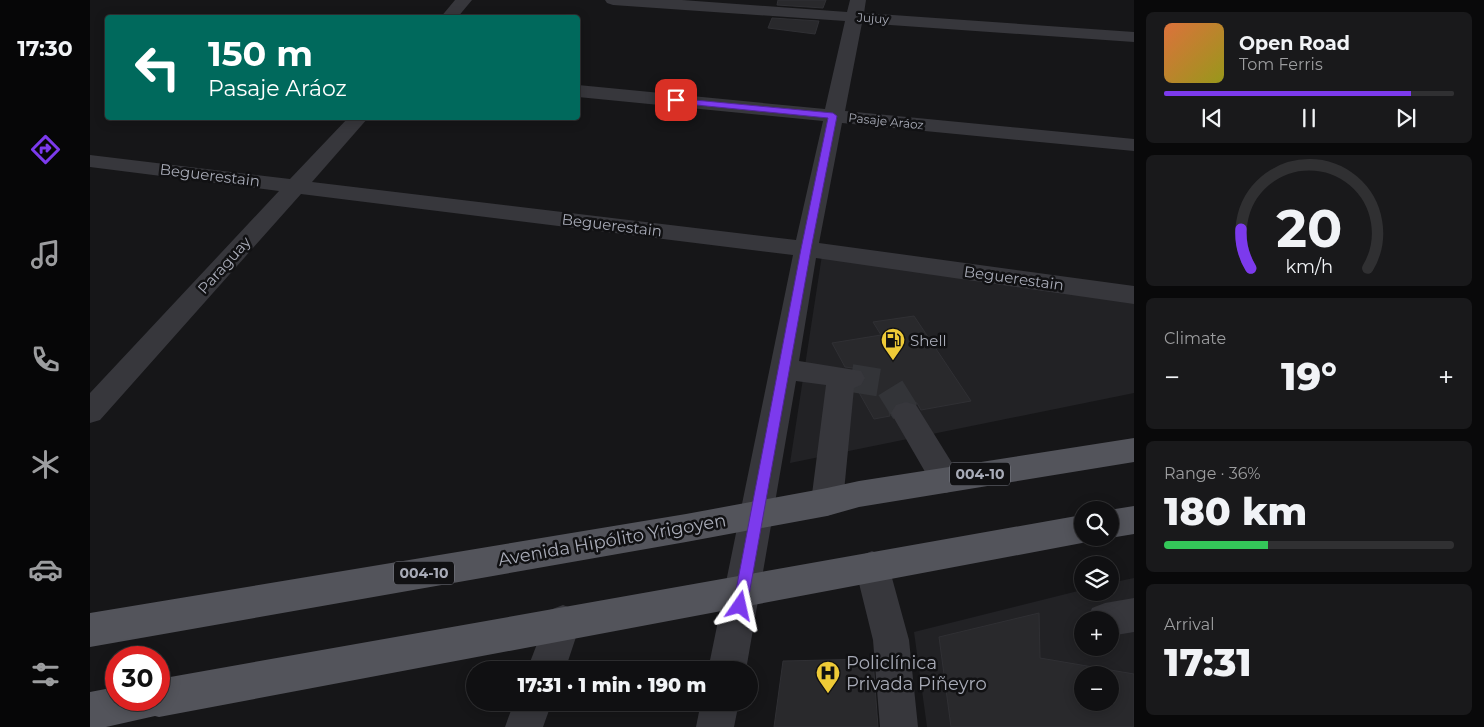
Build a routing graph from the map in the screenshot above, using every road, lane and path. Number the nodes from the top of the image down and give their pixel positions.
1 (464, 0) edge
2 (612, 0) edge
3 (856, 8) edge
4 (451, 15) edge
5 (1134, 37) edge
6 (580, 90) edge
7 (833, 116) junction
8 (356, 120) edge
9 (1134, 145) edge
10 (90, 162) edge
11 (297, 186) junction
12 (806, 249) junction
13 (1134, 295) edge
14 (784, 369) junction
15 (90, 412) edge
16 (906, 413) tunnel mouth
17 (1134, 450) edge
18 (946, 480) junction
19 (827, 502) junction
20 (758, 513) junction
21 (1134, 520) edge
22 (1119, 522) edge
23 (1074, 530) edge
24 (872, 567) junction
25 (743, 590) junction
26 (1134, 615) edge
27 (1119, 618) edge
28 (564, 622) junction
29 (90, 630) edge
30 (549, 661) edge
31 (729, 661) edge
32 (170, 696) edge
33 (105, 708) edge
34 (90, 711) edge
35 (530, 711) edge
36 (718, 711) edge
37 (524, 727) edge
38 (715, 727) edge
39 (899, 727) edge

1 - 4 street
2 - 3 street, Jujuy
3 - 5 street, Jujuy
3 - 7 street
6 - 7 street, Pasaje Aráoz
7 - 9 street, Pasaje Aráoz
7 - 12 street
8 - 11 street, Paraguay
10 - 11 street, Beguerestain
11 - 12 street, Beguerestain
11 - 15 street, Paraguay
12 - 13 street, Beguerestain
12 - 14 street
14 - 19 street
14 - 20 street
16 - 18 street
17 - 18 main road, Avenida Hipólito Yrigoyen / 004-10
18 - 19 main road, Avenida Hipólito Yrigoyen / 004-10
19 - 20 main road, Avenida Hipólito Yrigoyen / 004-10
20 - 25 street
20 - 29 main road, Avenida Hipólito Yrigoyen / 004-10
21 - 22 main road
23 - 24 main road
24 - 25 main road
24 - 39 street
25 - 28 main road
25 - 31 street
26 - 27 street
28 - 30 street
28 - 32 main road
33 - 34 main road
35 - 37 street
36 - 38 street

